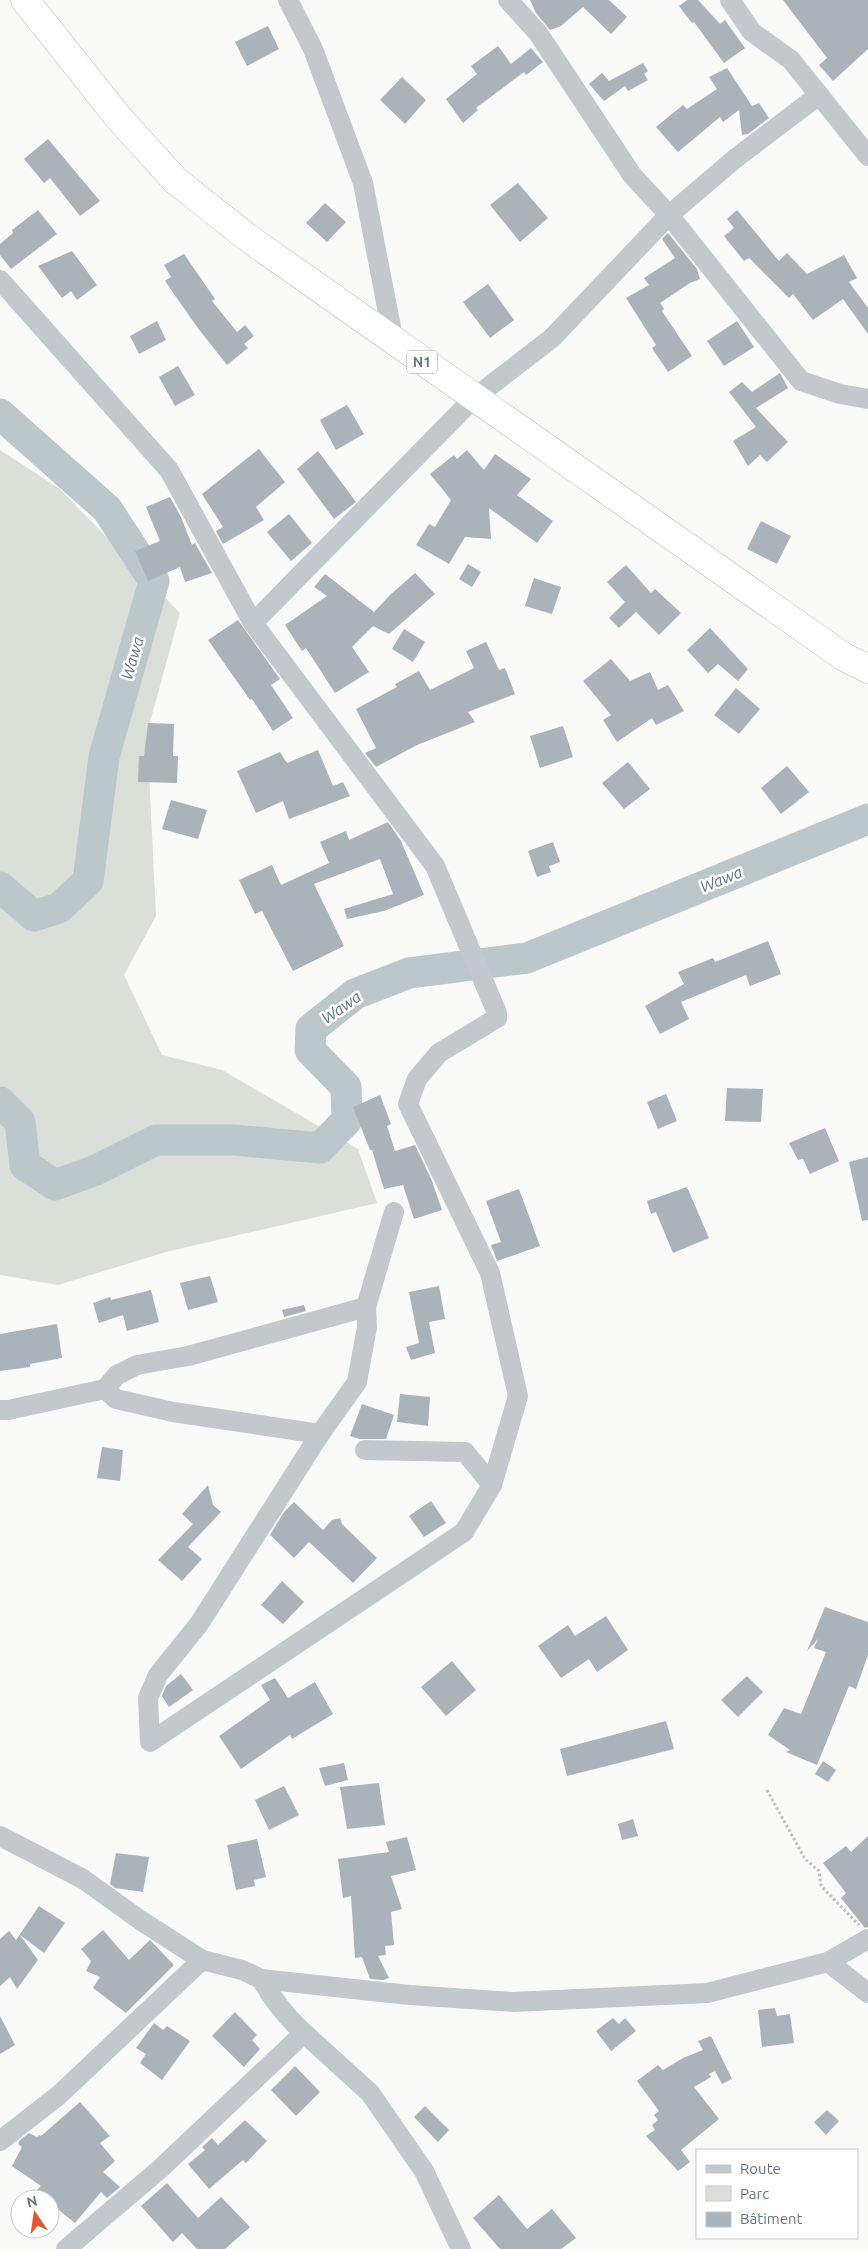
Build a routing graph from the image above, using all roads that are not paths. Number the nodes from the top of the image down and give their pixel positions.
1 (25, 0) edge
2 (288, 0) edge
3 (508, 0) edge
4 (730, 0) edge
5 (819, 95) junction
6 (868, 156) edge
7 (669, 215) junction
8 (0, 280) edge
9 (394, 343) junction
10 (473, 398) junction
11 (868, 399) edge
12 (253, 623) junction
13 (868, 669) edge
14 (394, 1212) dead end
15 (366, 1307) junction
16 (105, 1389) junction
17 (0, 1410) edge
18 (320, 1434) junction
19 (364, 1450) dead end
20 (492, 1485) junction
21 (0, 1836) edge
22 (865, 1933) edge
23 (202, 1960) junction
24 (828, 1962) junction
25 (261, 1979) junction
26 (868, 1994) edge
27 (304, 2033) junction
28 (0, 2141) edge
29 (66, 2249) edge
30 (461, 2249) edge

1 - 9 highway, N1
2 - 9 street
3 - 7 street
4 - 5 street
5 - 6 street
5 - 7 street
7 - 10 street
7 - 11 street
8 - 12 street
9 - 10 highway, N1
10 - 12 street
10 - 13 highway, N1
12 - 20 street
14 - 15 street
15 - 16 street
15 - 18 street
16 - 17 street
16 - 18 street
18 - 20 street
19 - 20 street
21 - 23 street
22 - 24 street
23 - 25 street
23 - 28 street
24 - 25 street
24 - 26 street
25 - 27 street
27 - 29 street
27 - 30 street

